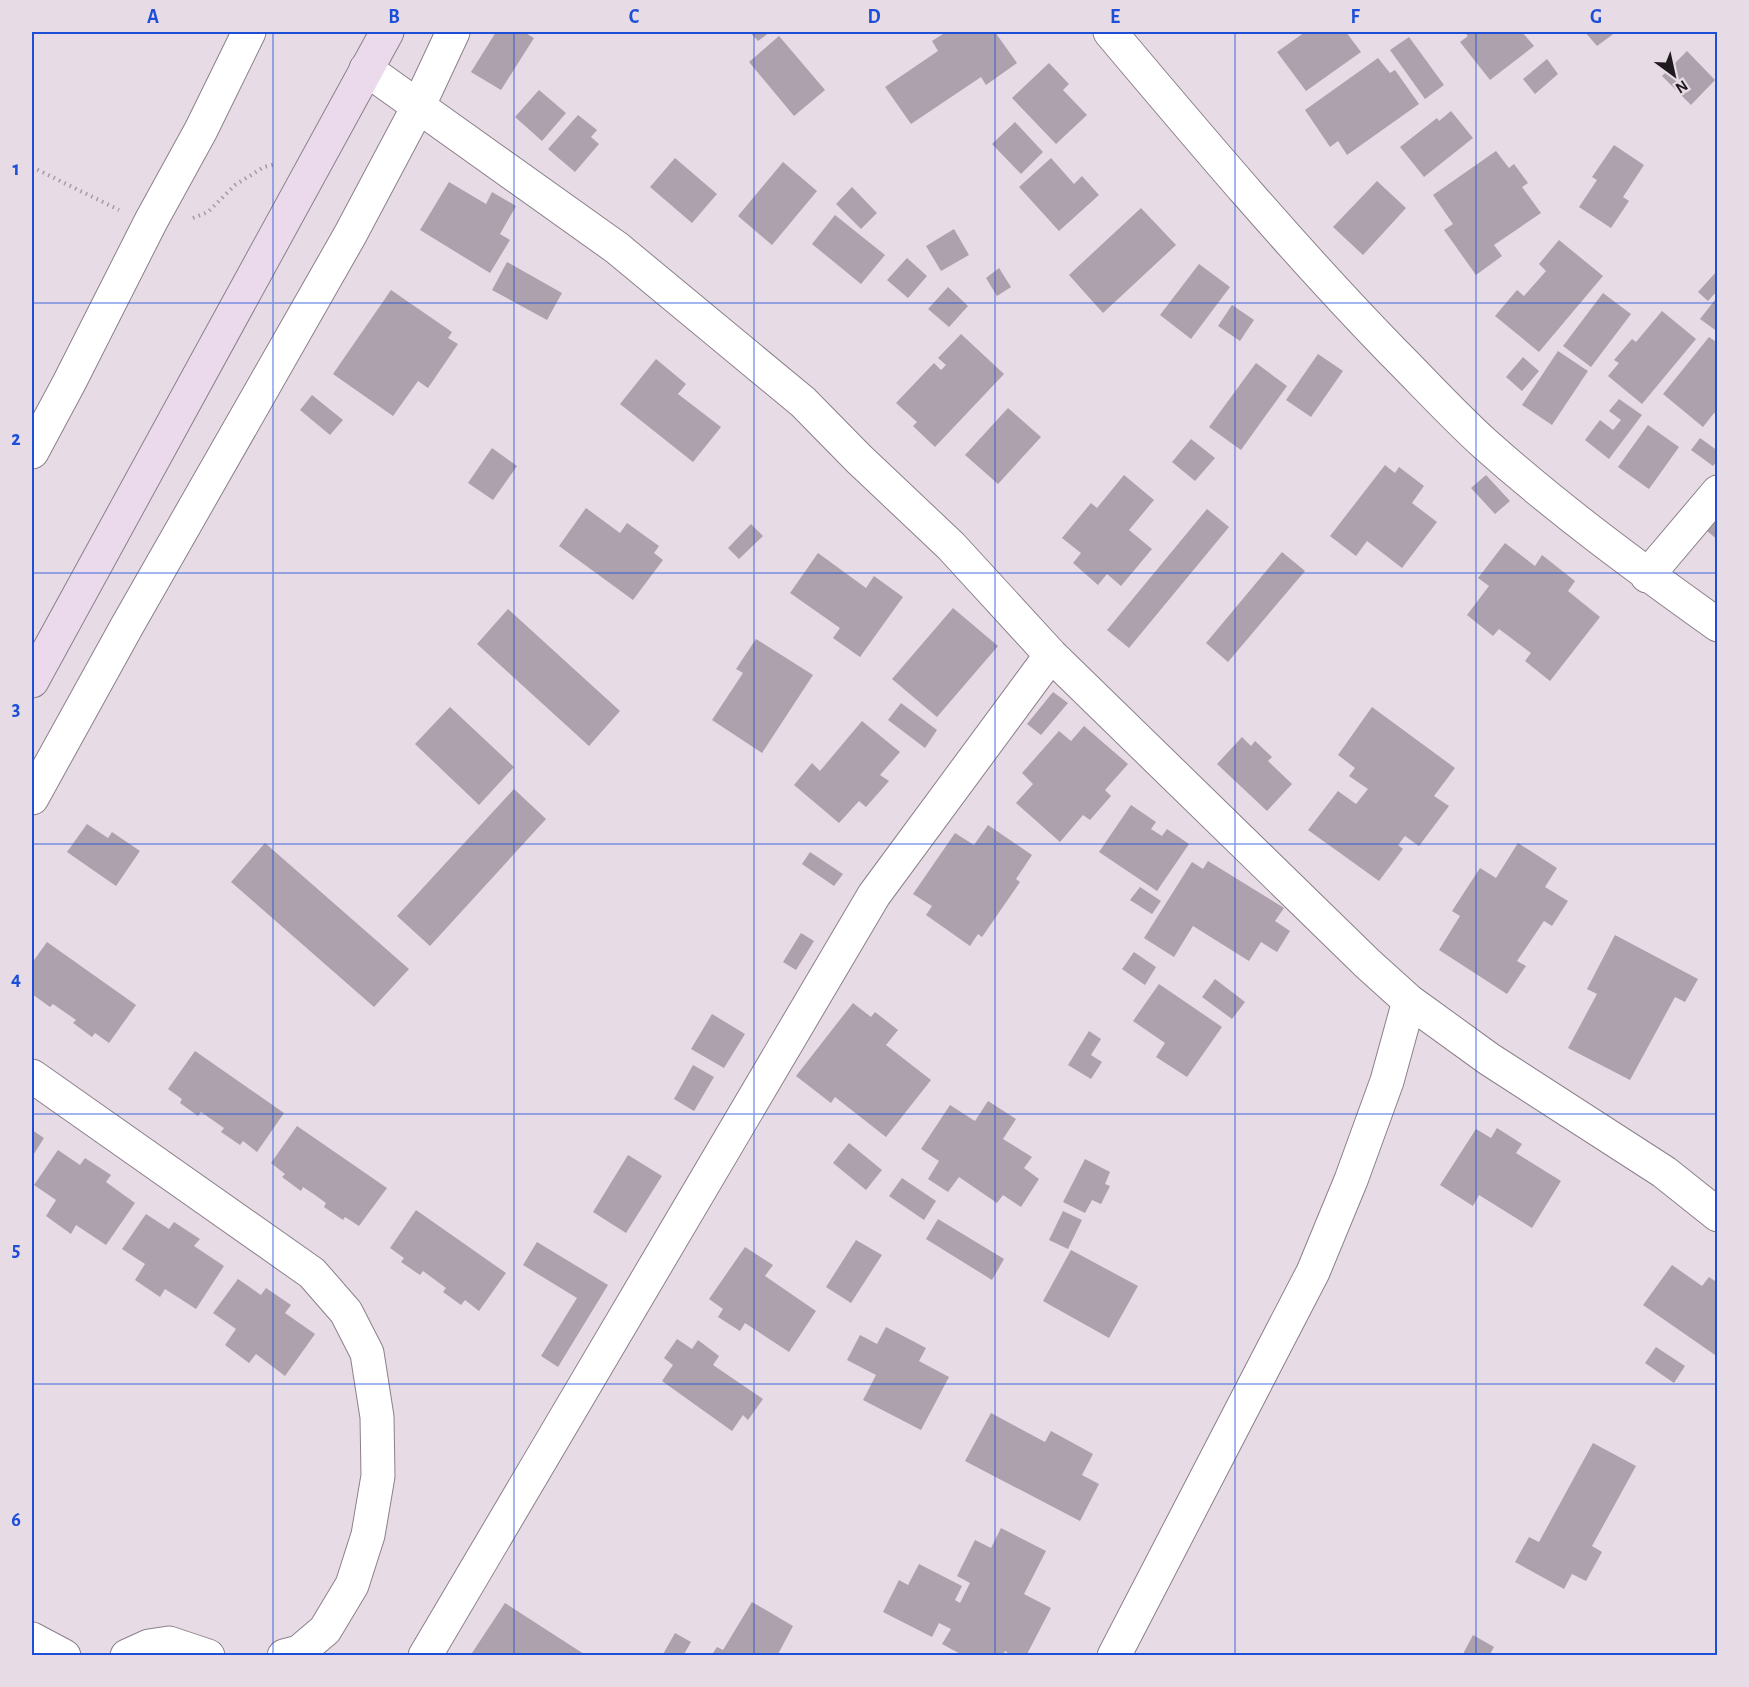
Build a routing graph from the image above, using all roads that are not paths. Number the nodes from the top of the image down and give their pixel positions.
1 (249, 32) edge
2 (387, 32) edge
3 (453, 32) edge
4 (1110, 32) edge
5 (366, 69) junction
6 (418, 107) junction
7 (32, 452) edge
8 (1718, 492) edge
9 (1647, 576) junction
10 (1718, 626) edge
11 (1051, 655) junction
12 (32, 681) edge
13 (32, 798) edge
14 (1409, 1001) junction
15 (32, 1076) edge
16 (1718, 1215) edge
17 (32, 1639) edge
18 (64, 1656) edge
19 (127, 1656) edge
20 (208, 1656) edge
21 (284, 1656) edge
22 (425, 1656) edge
23 (1114, 1656) edge

1 - 7 street
2 - 5 main road
3 - 6 street
4 - 9 street
5 - 6 street
5 - 12 main road
6 - 11 street
6 - 13 street
8 - 9 street
9 - 10 street
11 - 14 street
11 - 22 street
14 - 16 street
14 - 23 street
15 - 21 street
17 - 18 street
19 - 20 street

